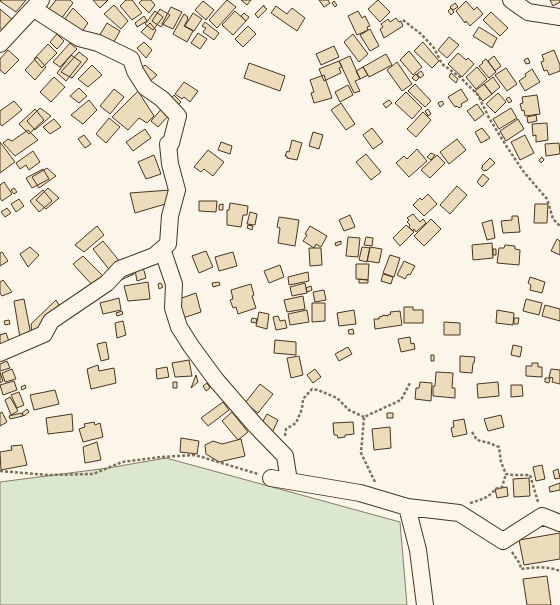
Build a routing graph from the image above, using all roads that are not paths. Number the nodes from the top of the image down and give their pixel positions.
1 (511, 0) edge
2 (38, 4) edge
3 (560, 17) edge
4 (0, 44) edge
5 (162, 249) junction
6 (0, 353) edge
7 (270, 478) road end
8 (289, 481) junction
9 (407, 507) junction
10 (560, 522) edge
11 (425, 605) edge

1 - 3 street
2 - 4 street
2 - 5 street
5 - 6 street
5 - 8 street
7 - 8 street
8 - 9 street
9 - 10 street
9 - 11 street

